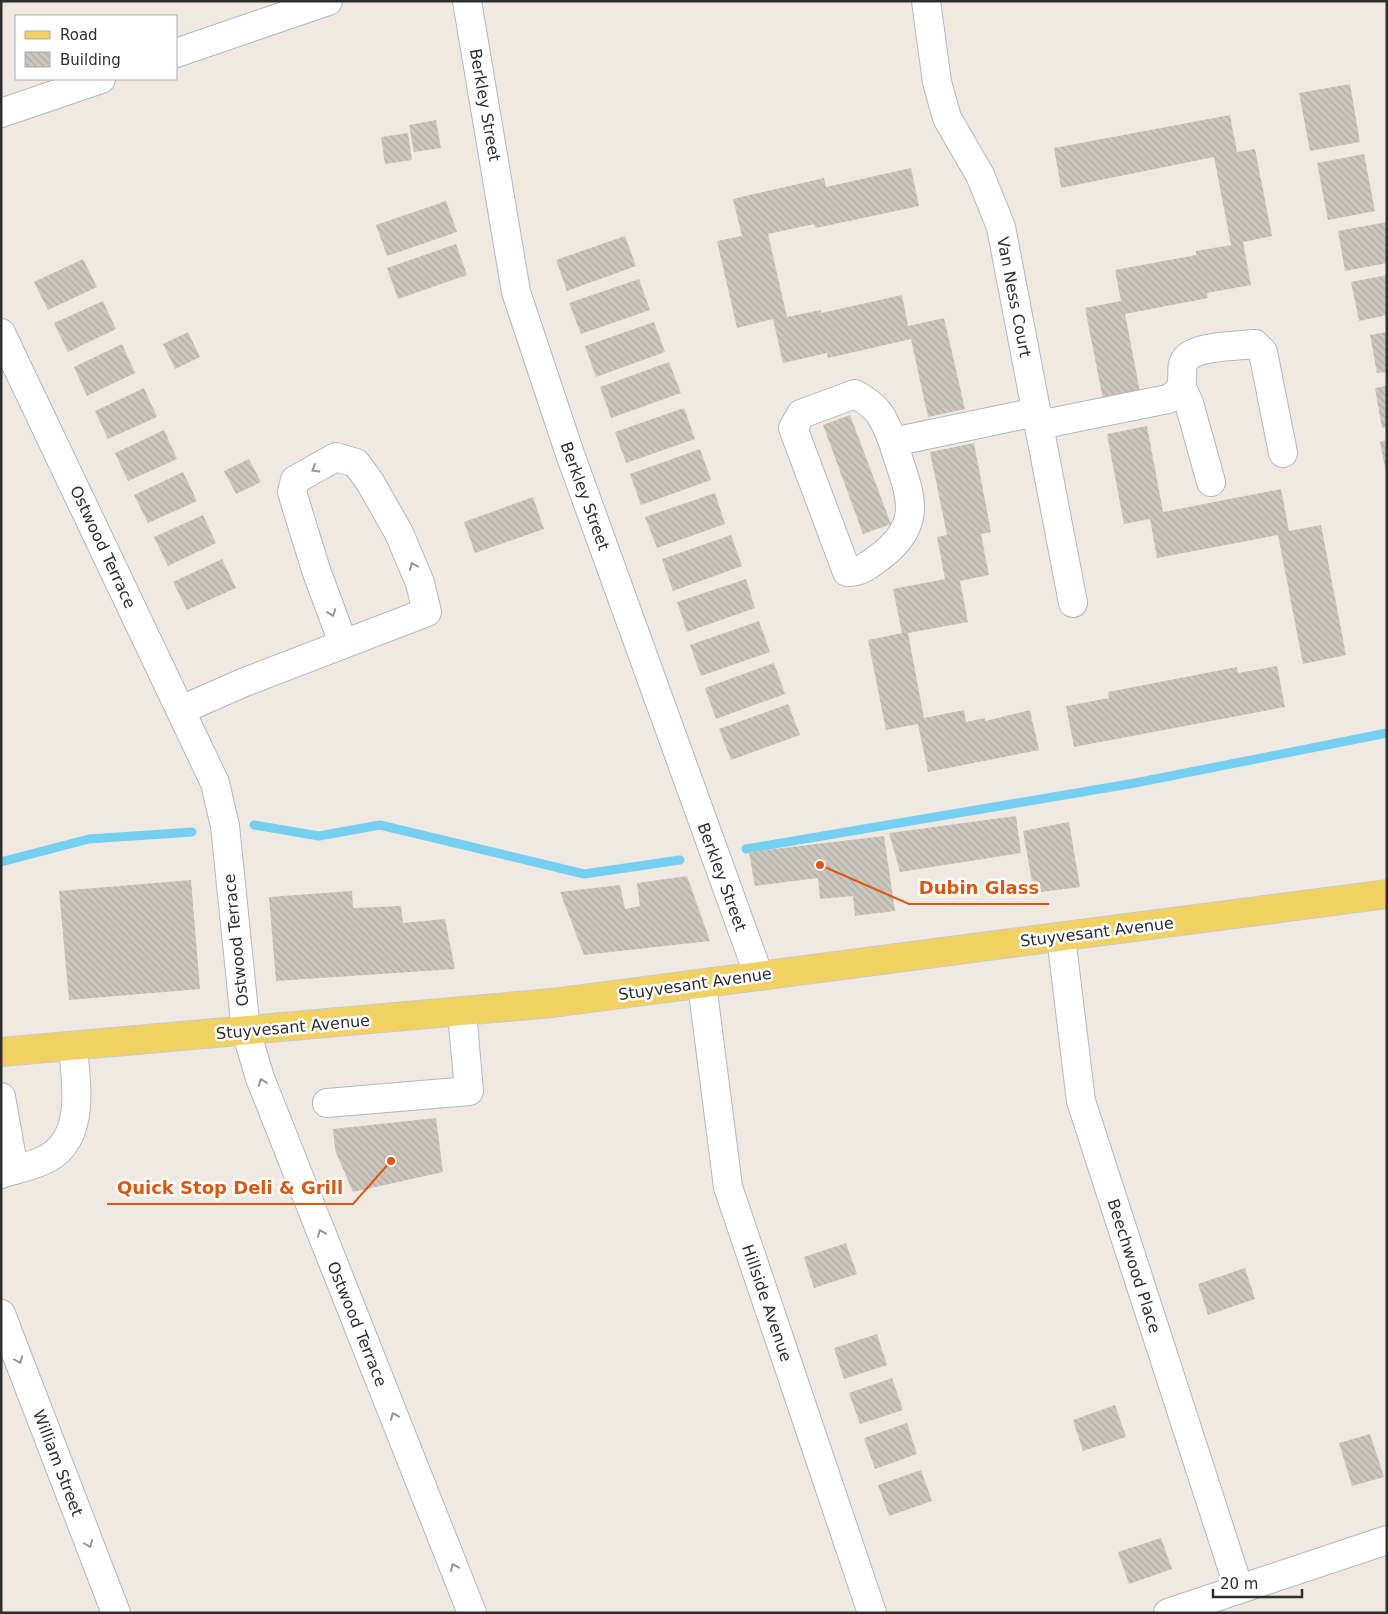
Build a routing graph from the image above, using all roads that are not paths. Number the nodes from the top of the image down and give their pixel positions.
1 (328, 1) edge
2 (467, 1) edge
3 (926, 1) edge
4 (178, 52) edge
5 (98, 80) edge
6 (1, 113) edge
7 (1, 334) edge
8 (1182, 388) junction
9 (1037, 418) junction
10 (893, 442) junction
11 (1283, 453) dead end
12 (1211, 482) dead end
13 (1073, 603) dead end
14 (343, 643) junction
15 (181, 710) junction
16 (1387, 894) edge
17 (1062, 937) junction
18 (759, 976) junction
19 (702, 984) junction
20 (462, 1012) junction
21 (246, 1031) junction
22 (73, 1046) junction
23 (1, 1052) edge
24 (1, 1097) edge
25 (327, 1103) dead end
26 (8, 1172) edge
27 (1, 1314) edge
28 (1387, 1540) edge
29 (1238, 1589) junction
30 (116, 1613) edge
31 (472, 1613) edge
32 (872, 1613) edge
33 (1168, 1613) edge

1 - 4 street
2 - 18 street, Berkley Street
3 - 9 street, Van Ness Court
5 - 6 street
7 - 15 street, Ostwood Terrace
8 - 9 street
8 - 11 street
8 - 12 street
9 - 10 street
9 - 13 street, Van Ness Court
10 - 10 street
14 -> 14 street
14 - 15 street
15 - 21 street, Ostwood Terrace
16 - 17 main road, Stuyvesant Avenue
17 - 18 main road, Stuyvesant Avenue
17 - 29 street, Beechwood Place
18 - 19 main road, Stuyvesant Avenue
19 - 20 main road, Stuyvesant Avenue
19 - 32 street, Hillside Avenue
20 - 21 main road, Stuyvesant Avenue
20 - 25 street
21 - 22 main road, Stuyvesant Avenue
31 -> 21 street, Ostwood Terrace
22 - 23 main road, Stuyvesant Avenue
22 - 26 street
24 - 26 street
27 -> 30 street, William Street
28 - 29 street
29 - 33 street

